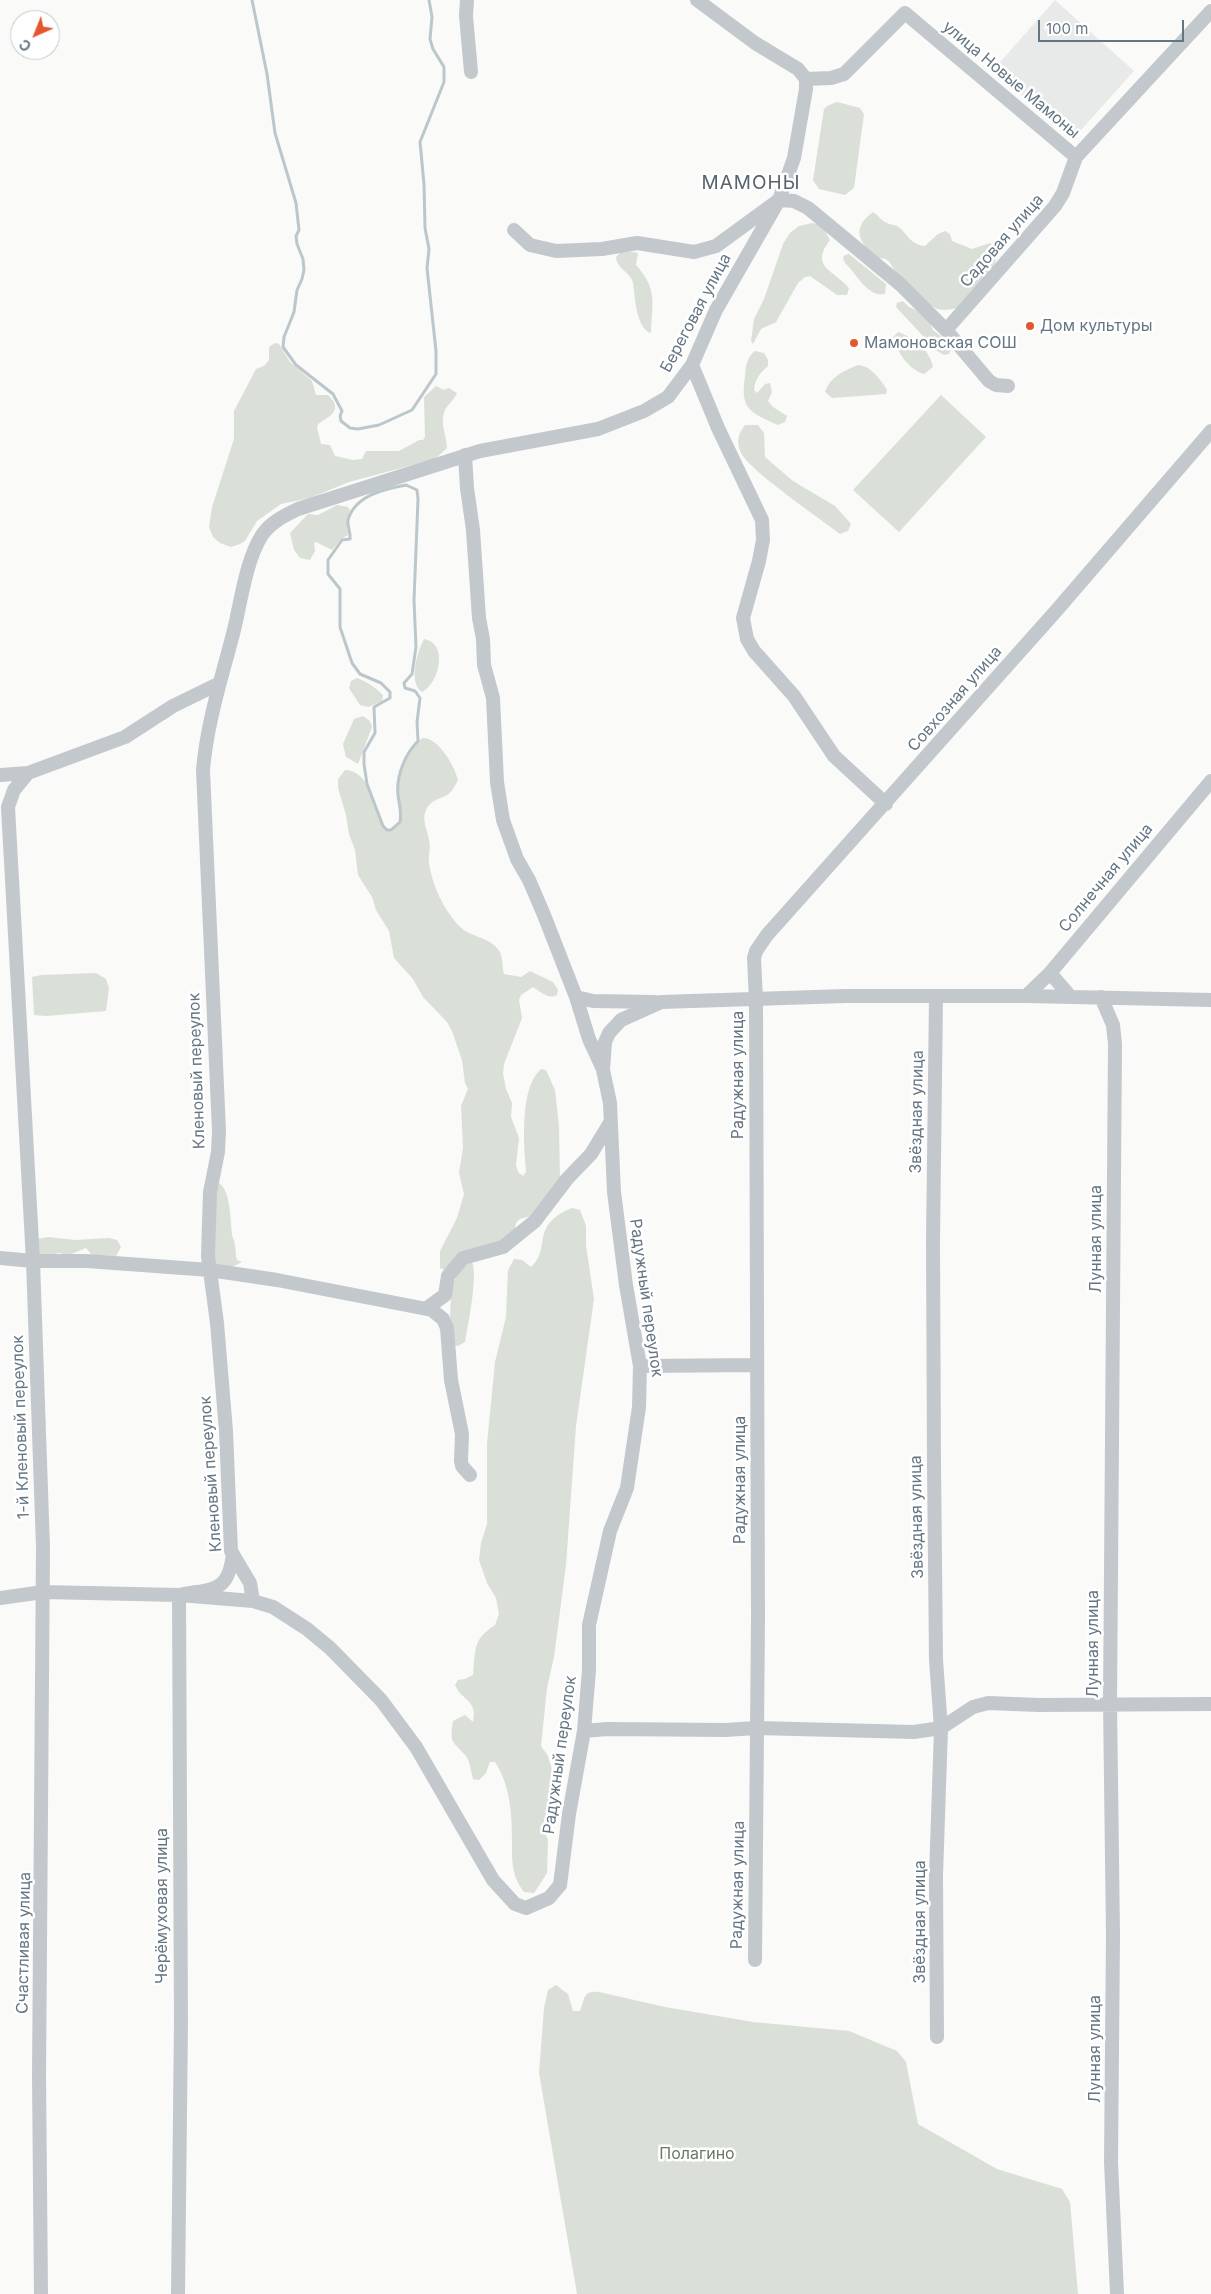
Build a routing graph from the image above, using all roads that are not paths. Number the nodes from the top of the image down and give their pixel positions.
1 (467, 0) edge
2 (697, 0) edge
3 (1211, 11) edge
4 (471, 72) dead end
5 (806, 79) junction
6 (1076, 157) junction
7 (779, 200) junction
8 (514, 230) dead end
9 (946, 330) junction
10 (692, 364) junction
11 (1008, 386) dead end
12 (1211, 431) edge
13 (465, 455) junction
14 (263, 534) joint
15 (218, 684) junction
16 (28, 773) junction
17 (0, 775) edge
18 (1211, 781) edge
19 (886, 804) junction
20 (1050, 973) junction
21 (936, 996) junction
22 (1026, 996) junction
23 (1070, 996) junction
24 (576, 997) junction
25 (1101, 997) junction
26 (756, 1000) junction
27 (1211, 1000) edge
28 (661, 1002) junction
29 (603, 1070) junction
30 (611, 1121) junction
31 (0, 1258) edge
32 (32, 1261) junction
33 (210, 1270) junction
34 (427, 1308) junction
35 (757, 1365) junction
36 (640, 1366) junction
37 (470, 1475) dead end
38 (233, 1554) junction
39 (43, 1592) junction
40 (179, 1595) junction
41 (0, 1598) edge
42 (253, 1601) junction
43 (1110, 1703) junction
44 (1211, 1704) edge
45 (756, 1728) junction
46 (940, 1728) junction
47 (584, 1730) junction
48 (755, 1960) dead end
49 (937, 2037) dead end
50 (41, 2294) edge
51 (178, 2294) edge
52 (1117, 2294) edge

1 - 4 street
2 - 5 street
3 - 6 street, Садовая улица
5 - 6 street, улица Новые Мамоны
5 - 7 street, Береговая улица
6 - 9 street, Садовая улица
7 - 8 street
7 - 9 street
7 - 10 street, Береговая улица
9 - 11 street
10 - 13 street, Береговая улица
10 - 19 street
12 - 19 street, Совхозная улица
13 - 14 street, Береговая улица
13 - 24 street
14 - 15 street, Кленовый переулок
15 - 16 street
15 - 33 street, Кленовый переулок
16 - 17 street
16 - 32 street, 1-й Кленовый переулок
18 - 20 street, Солнечная улица
19 - 26 street, Совхозная улица
20 - 22 street, Солнечная улица
20 - 23 street
21 - 22 street, Радужный переулок
21 - 26 street, Радужный переулок
21 - 46 street, Звёздная улица
22 - 23 street, Радужный переулок
23 - 25 street, Радужный переулок
24 - 28 street
24 - 29 street
25 - 27 street, Радужный переулок
25 - 43 street, Лунная улица
26 - 28 street, Радужный переулок
26 - 35 street, Радужная улица
28 - 29 street, Радужный переулок
29 - 30 street, Радужный переулок
30 - 34 street
30 - 36 street, Радужный переулок
31 - 32 street
32 - 33 street
32 - 39 street, 1-й Кленовый переулок
33 - 34 street
33 - 38 street, Кленовый переулок
34 - 37 street
35 - 36 street
35 - 45 street, Радужная улица
36 - 47 street, Радужный переулок
38 - 40 street
38 - 42 street, Кленовый переулок
39 - 40 street
39 - 41 street
39 - 50 street, Счастливая улица
40 - 42 street
40 - 51 street, Черёмуховая улица
42 - 47 street, Радужный переулок
43 - 44 street
43 - 46 street
43 - 52 street, Лунная улица
45 - 46 street
45 - 47 street
45 - 48 street, Радужная улица
46 - 49 street, Звёздная улица

